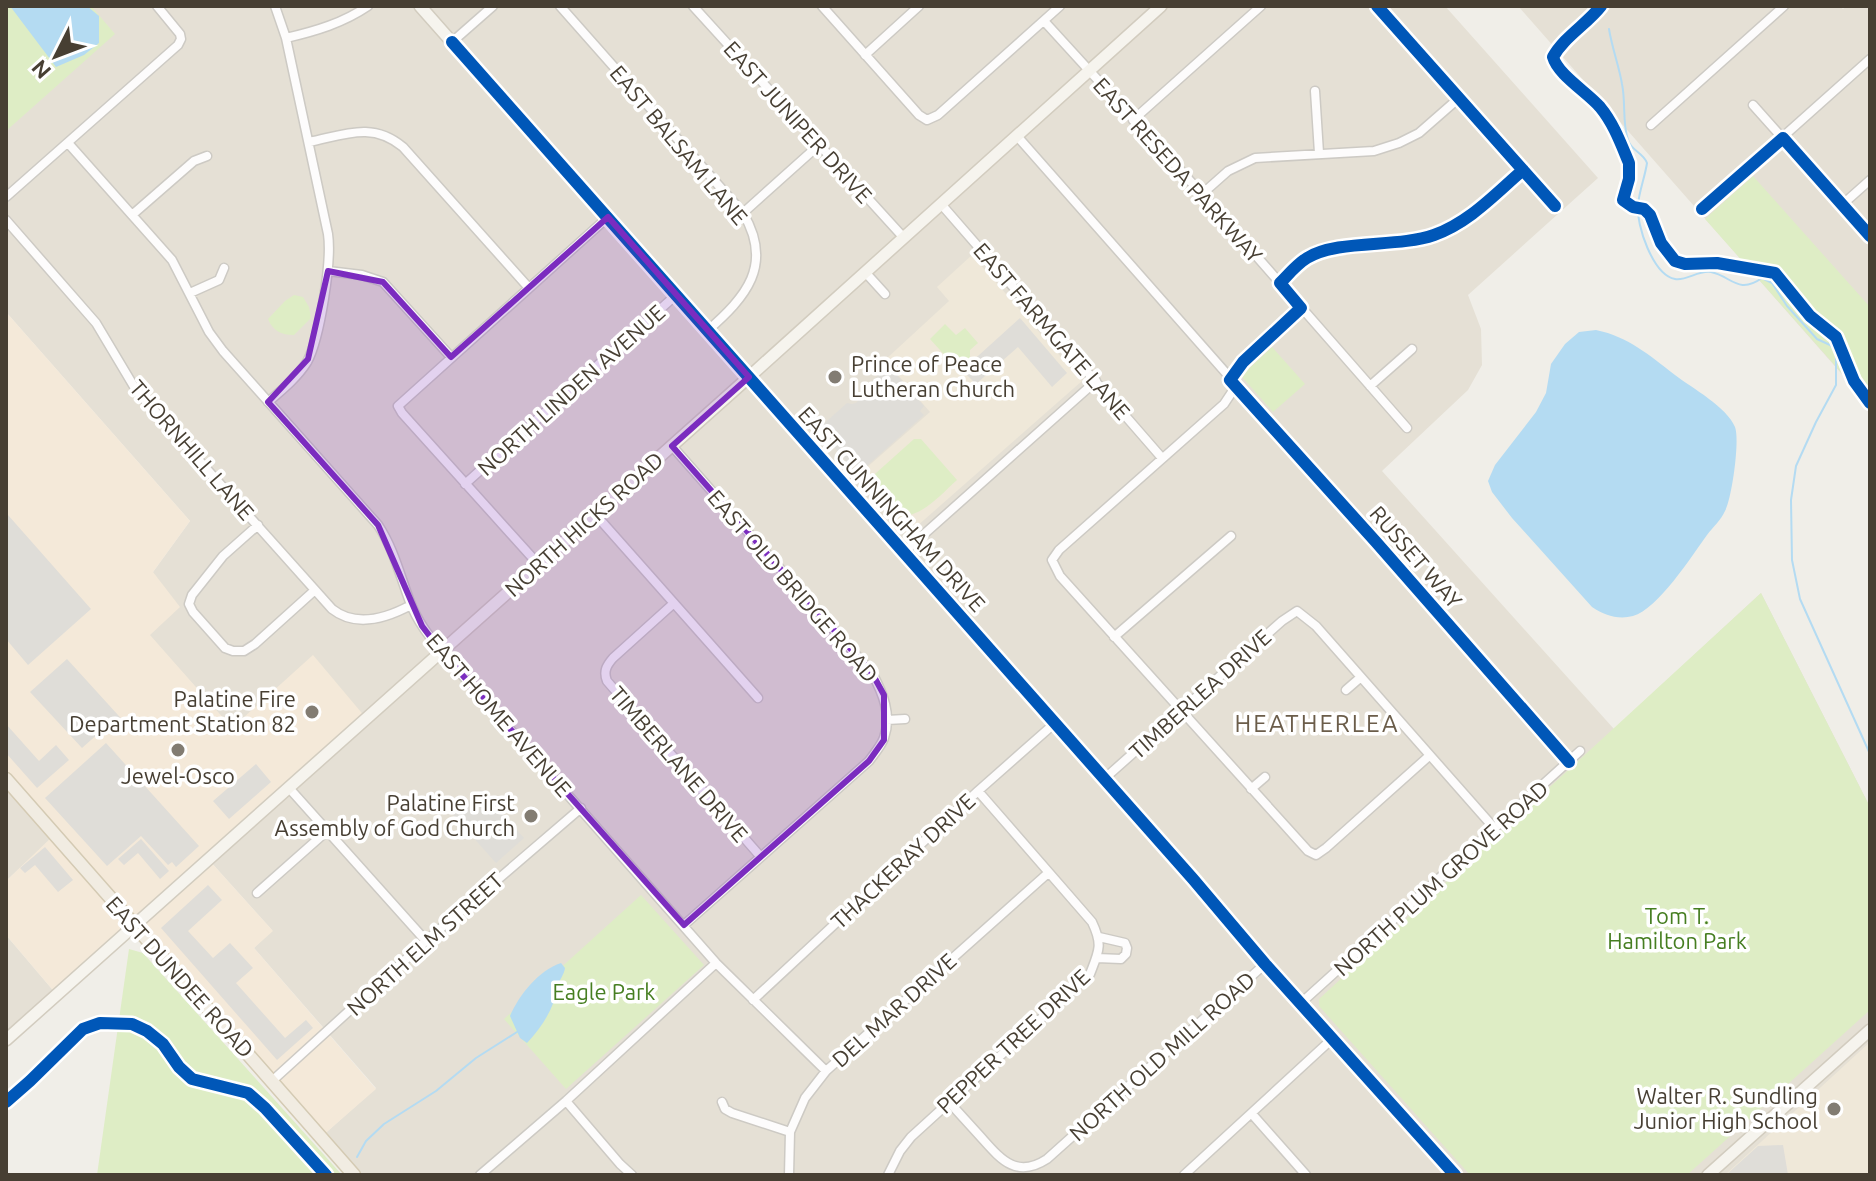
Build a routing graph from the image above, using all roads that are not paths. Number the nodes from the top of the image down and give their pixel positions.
1 (157, 6) edge
2 (275, 6) edge
3 (368, 6) edge
4 (420, 6) edge
5 (493, 6) edge
6 (560, 6) edge
7 (693, 6) edge
8 (822, 6) edge
9 (919, 6) edge
10 (1060, 6) edge
11 (1161, 6) edge
12 (1261, 6) edge
13 (1377, 6) edge
14 (1784, 6) edge
15 (1044, 21) junction
16 (286, 38) junction
17 (452, 42) junction
18 (865, 55) junction
19 (1870, 59) edge
20 (1089, 71) junction
21 (1315, 91) dead end
22 (1459, 98) junction
23 (1753, 105) dead end
24 (1133, 120) junction
25 (1651, 125) dead end
26 (1017, 136) junction
27 (1783, 138) junction
28 (309, 142) junction
29 (68, 143) junction
30 (820, 144) junction
31 (1319, 153) junction
32 (207, 156) dead end
33 (1523, 170) junction
34 (1870, 180) edge
35 (1202, 194) junction
36 (6, 197) edge
37 (941, 204) junction
38 (1843, 204) junction
39 (1555, 206) dead end
40 (1702, 209) dead end
41 (743, 213) junction
42 (132, 215) junction
43 (608, 217) junction
44 (6, 220) edge
45 (1870, 236) edge
46 (904, 238) junction
47 (224, 268) dead end
48 (328, 271) junction
49 (865, 272) junction
50 (1280, 283) junction
51 (529, 288) junction
52 (190, 293) junction
53 (885, 294) dead end
54 (676, 295) junction
55 (1301, 308) junction
56 (707, 331) junction
57 (1412, 349) dead end
58 (451, 357) junction
59 (749, 377) junction
60 (1096, 381) junction
61 (1233, 383) junction
62 (1370, 386) junction
63 (268, 402) junction
64 (1407, 428) dead end
65 (672, 446) junction
66 (1162, 458) junction
67 (465, 484) junction
68 (595, 514) junction
69 (258, 525) junction
70 (1231, 536) dead end
71 (904, 552) junction
72 (538, 564) junction
73 (315, 590) junction
74 (674, 603) junction
75 (411, 605) junction
76 (1114, 637) junction
77 (441, 651) junction
78 (1361, 677) junction
79 (1346, 690) dead end
80 (758, 698) dead end
81 (1181, 712) junction
82 (905, 719) dead end
83 (887, 720) junction
84 (1055, 723) junction
85 (1580, 751) dead end
86 (1429, 756) junction
87 (1569, 762) junction
88 (1265, 777) dead end
89 (6, 779) edge
90 (1104, 779) junction
91 (289, 788) junction
92 (1251, 789) junction
93 (978, 791) junction
94 (581, 808) junction
95 (1495, 829) junction
96 (327, 831) junction
97 (760, 856) junction
98 (1047, 874) junction
99 (257, 893) dead end
100 (684, 925) junction
101 (134, 926) junction
102 (1099, 937) junction
103 (426, 941) junction
104 (1097, 958) junction
105 (716, 963) junction
106 (1265, 964) junction
107 (753, 1000) junction
108 (1301, 1003) junction
109 (1870, 1030) edge
110 (1332, 1039) junction
111 (6, 1040) edge
112 (826, 1071) junction
113 (272, 1081) junction
114 (566, 1101) junction
115 (722, 1102) dead end
116 (949, 1102) junction
117 (1252, 1114) junction
118 (790, 1132) junction
119 (354, 1175) edge
120 (480, 1175) edge
121 (632, 1175) edge
122 (789, 1175) edge
123 (888, 1175) edge
124 (1184, 1175) edge
125 (1306, 1175) edge
126 (1455, 1175) edge
127 (1708, 1175) edge

1 - 29 street
2 - 16 street
3 - 16 street
4 - 17 street, EAST CUNNINGHAM DRIVE
5 - 17 street
6 - 41 street, EAST BALSAM LANE
7 - 30 street, EAST JUNIPER DRIVE
8 - 18 street
9 - 18 street
10 - 15 street
11 - 20 street, NORTH HICKS ROAD
12 - 24 street
13 - 22 street
14 - 25 street
15 - 18 street
15 - 20 street, EAST RESEDA PARKWAY
16 - 28 street
17 - 43 street, EAST CUNNINGHAM DRIVE
19 - 27 street
20 - 24 street, EAST RESEDA PARKWAY
20 - 26 street, NORTH HICKS ROAD
21 - 31 street
22 - 31 street
22 - 33 street
23 - 27 street
24 - 35 street, EAST RESEDA PARKWAY
26 - 37 street, NORTH HICKS ROAD
26 - 61 street, RUSSET WAY
27 - 38 street
27 - 40 street
28 - 48 street
28 - 51 street
29 - 36 street
29 - 42 street, EAST HOME AVENUE
30 - 41 street
30 - 46 street, EAST JUNIPER DRIVE
31 - 35 street
32 - 42 street
33 - 39 street
33 - 50 street
34 - 38 street
35 - 50 street, EAST RESEDA PARKWAY
37 - 46 street, NORTH HICKS ROAD
37 - 60 street, EAST FARMGATE LANE
38 - 45 street
41 - 56 street, EAST BALSAM LANE
42 - 52 street, EAST HOME AVENUE
43 - 51 street
43 - 54 street, EAST CUNNINGHAM DRIVE
44 - 69 street, THORNHILL LANE
46 - 49 street, NORTH HICKS ROAD
47 - 52 street
48 - 58 street
48 - 63 street
49 - 53 street
49 - 59 street, NORTH HICKS ROAD
50 - 55 street, EAST RESEDA PARKWAY
51 - 58 street
52 - 63 street, EAST HOME AVENUE
54 - 56 street, EAST CUNNINGHAM DRIVE
54 - 67 street, NORTH LINDEN AVENUE
55 - 61 street
55 - 62 street, EAST RESEDA PARKWAY
56 - 59 street, EAST CUNNINGHAM DRIVE
57 - 62 street
58 - 67 street
59 - 65 street, NORTH HICKS ROAD
59 - 71 street, EAST CUNNINGHAM DRIVE
60 - 66 street, EAST FARMGATE LANE
60 - 71 street
61 - 66 street
61 - 87 street, RUSSET WAY
62 - 64 street, EAST RESEDA PARKWAY
63 - 75 street, EAST HOME AVENUE
65 - 68 street, NORTH HICKS ROAD
65 - 83 street, EAST OLD BRIDGE ROAD
66 - 76 street
67 - 72 street
68 - 72 street, NORTH HICKS ROAD
68 - 74 street
69 - 73 street, THORNHILL LANE
69 - 73 street
70 - 76 street
71 - 84 street, EAST CUNNINGHAM DRIVE
72 - 77 street, NORTH HICKS ROAD
73 - 75 street, THORNHILL LANE
74 - 80 street
74 - 97 street, TIMBERLANE DRIVE
75 - 77 street, EAST HOME AVENUE
76 - 81 street
77 - 91 street, NORTH HICKS ROAD
77 - 94 street, EAST HOME AVENUE
78 - 79 street
78 - 81 street, TIMBERLEA DRIVE
78 - 86 street
81 - 90 street, TIMBERLEA DRIVE
81 - 92 street
82 - 83 street
83 - 97 street
84 - 90 street, EAST CUNNINGHAM DRIVE
84 - 93 street, THACKERAY DRIVE
85 - 87 street, NORTH PLUM GROVE ROAD
86 - 92 street
86 - 95 street
87 - 95 street, NORTH PLUM GROVE ROAD
88 - 92 street
89 - 101 main road, EAST DUNDEE ROAD
90 - 106 street, EAST CUNNINGHAM DRIVE
91 - 96 street
91 - 101 street, NORTH HICKS ROAD
93 - 98 street
93 - 107 street, THACKERAY DRIVE
94 - 100 street, EAST HOME AVENUE
94 - 103 street, NORTH ELM STREET
95 - 108 street, NORTH PLUM GROVE ROAD
96 - 99 street
96 - 103 street
97 - 100 street
98 - 102 street
98 - 112 street, DEL MAR DRIVE
100 - 105 street, EAST HOME AVENUE
101 - 111 street, NORTH HICKS ROAD
101 - 113 main road, EAST DUNDEE ROAD
102 - 104 street, PEPPER TREE DRIVE
102 - 104 street
103 - 113 street, NORTH ELM STREET
104 - 116 street, PEPPER TREE DRIVE
105 - 107 street, EAST HOME AVENUE
105 - 114 street
106 - 108 street, EAST CUNNINGHAM DRIVE
106 - 116 street, NORTH OLD MILL ROAD
107 - 112 street, EAST HOME AVENUE
108 - 110 street, EAST CUNNINGHAM DRIVE
109 - 127 street
110 - 117 street
110 - 126 street, EAST CUNNINGHAM DRIVE
112 - 118 street, DEL MAR DRIVE
113 - 119 main road, EAST DUNDEE ROAD
114 - 120 street
114 - 121 street
115 - 118 street
116 - 123 street, PEPPER TREE DRIVE
117 - 124 street
117 - 125 street
118 - 122 street, DEL MAR DRIVE

